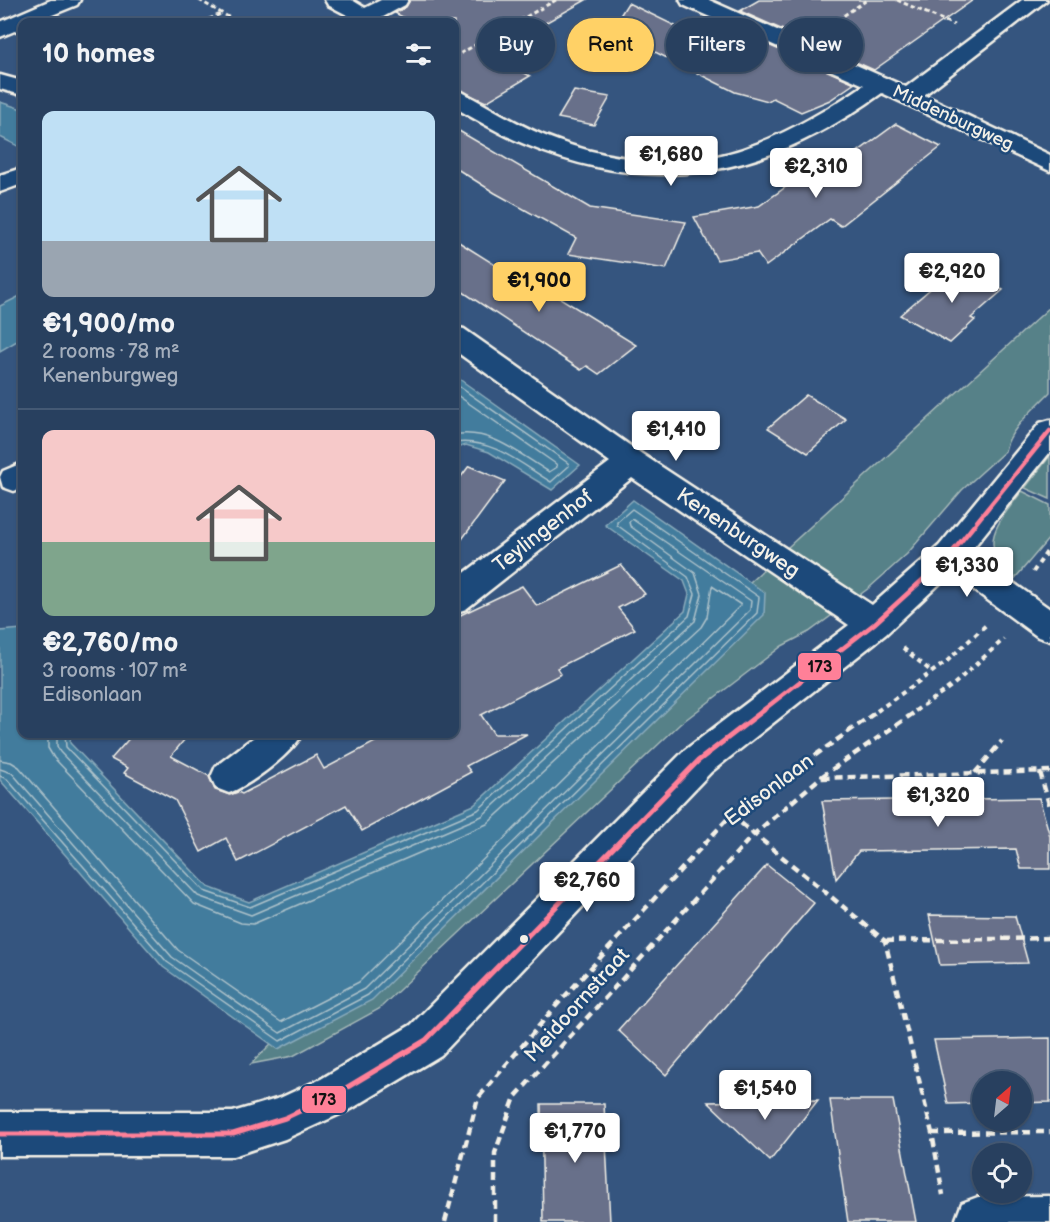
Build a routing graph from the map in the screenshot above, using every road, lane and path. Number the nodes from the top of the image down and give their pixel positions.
1 (69, 0) edge
2 (199, 0) edge
3 (336, 0) edge
4 (397, 0) edge
5 (556, 0) edge
6 (867, 0) edge
7 (897, 0) edge
8 (1036, 0) edge
9 (708, 3) edge
10 (222, 13) junction
11 (28, 18) edge
12 (211, 18) edge
13 (230, 18) edge
14 (358, 18) edge
15 (364, 18) edge
16 (840, 18) edge
17 (18, 22) edge
18 (0, 30) edge
19 (984, 39) junction
20 (779, 40) edge
21 (459, 54) edge
22 (852, 72) edge
23 (0, 82) edge
24 (880, 84) junction
25 (18, 87) edge
26 (908, 96) junction
27 (459, 99) edge
28 (1050, 164) edge
29 (18, 177) edge
30 (0, 184) edge
31 (459, 340) edge
32 (1050, 432) edge
33 (632, 462) junction
34 (1050, 547) edge
35 (950, 555) junction
36 (459, 596) edge
37 (1031, 614) edge
38 (874, 624) junction
39 (279, 738) edge
40 (1002, 741) dead end
41 (1050, 771) edge
42 (1040, 772) junction
43 (974, 774) junction
44 (229, 777) dead end
45 (820, 778) junction
46 (1050, 808) edge
47 (731, 815) junction
48 (753, 836) junction
49 (1050, 938) edge
50 (885, 941) junction
51 (1050, 1132) edge
52 (932, 1133) junction
53 (0, 1134) edge
54 (960, 1208) joint
55 (1050, 1218) edge
56 (445, 1222) edge
57 (495, 1222) edge

1 - 11 street
2 - 10 path
3 - 14 street
4 - 15 street
5 - 21 path
6 - 16 path
7 - 19 path
8 - 19 street
9 - 20 street, Middenburgweg
10 - 12 path
10 - 13 path
17 - 18 street
19 - 26 street
22 - 24 street, Middenburgweg
23 - 25 street
24 - 26 street, Middenburgweg
24 - 27 street
26 - 28 street, Middenburgweg
29 - 30 street
31 - 33 street, Kenenburgweg
32 - 35 street
33 - 36 street, Teylingenhof
33 - 38 street, Kenenburgweg
34 - 37 path, Edisonlaan
35 - 37 street
35 - 38 street
37 - 45 path, Meidoornstraat
37 - 47 path, Edisonlaan
38 - 53 street
39 - 44 street
40 - 43 path
41 - 42 path
42 - 43 path
42 - 46 path
43 - 45 path
45 - 48 path, Meidoornstraat
47 - 48 path
47 - 56 path, Edisonlaan
48 - 50 path
48 - 57 path, Meidoornstraat
49 - 50 path
50 - 52 path
51 - 52 path
52 - 54 path
54 - 55 street

